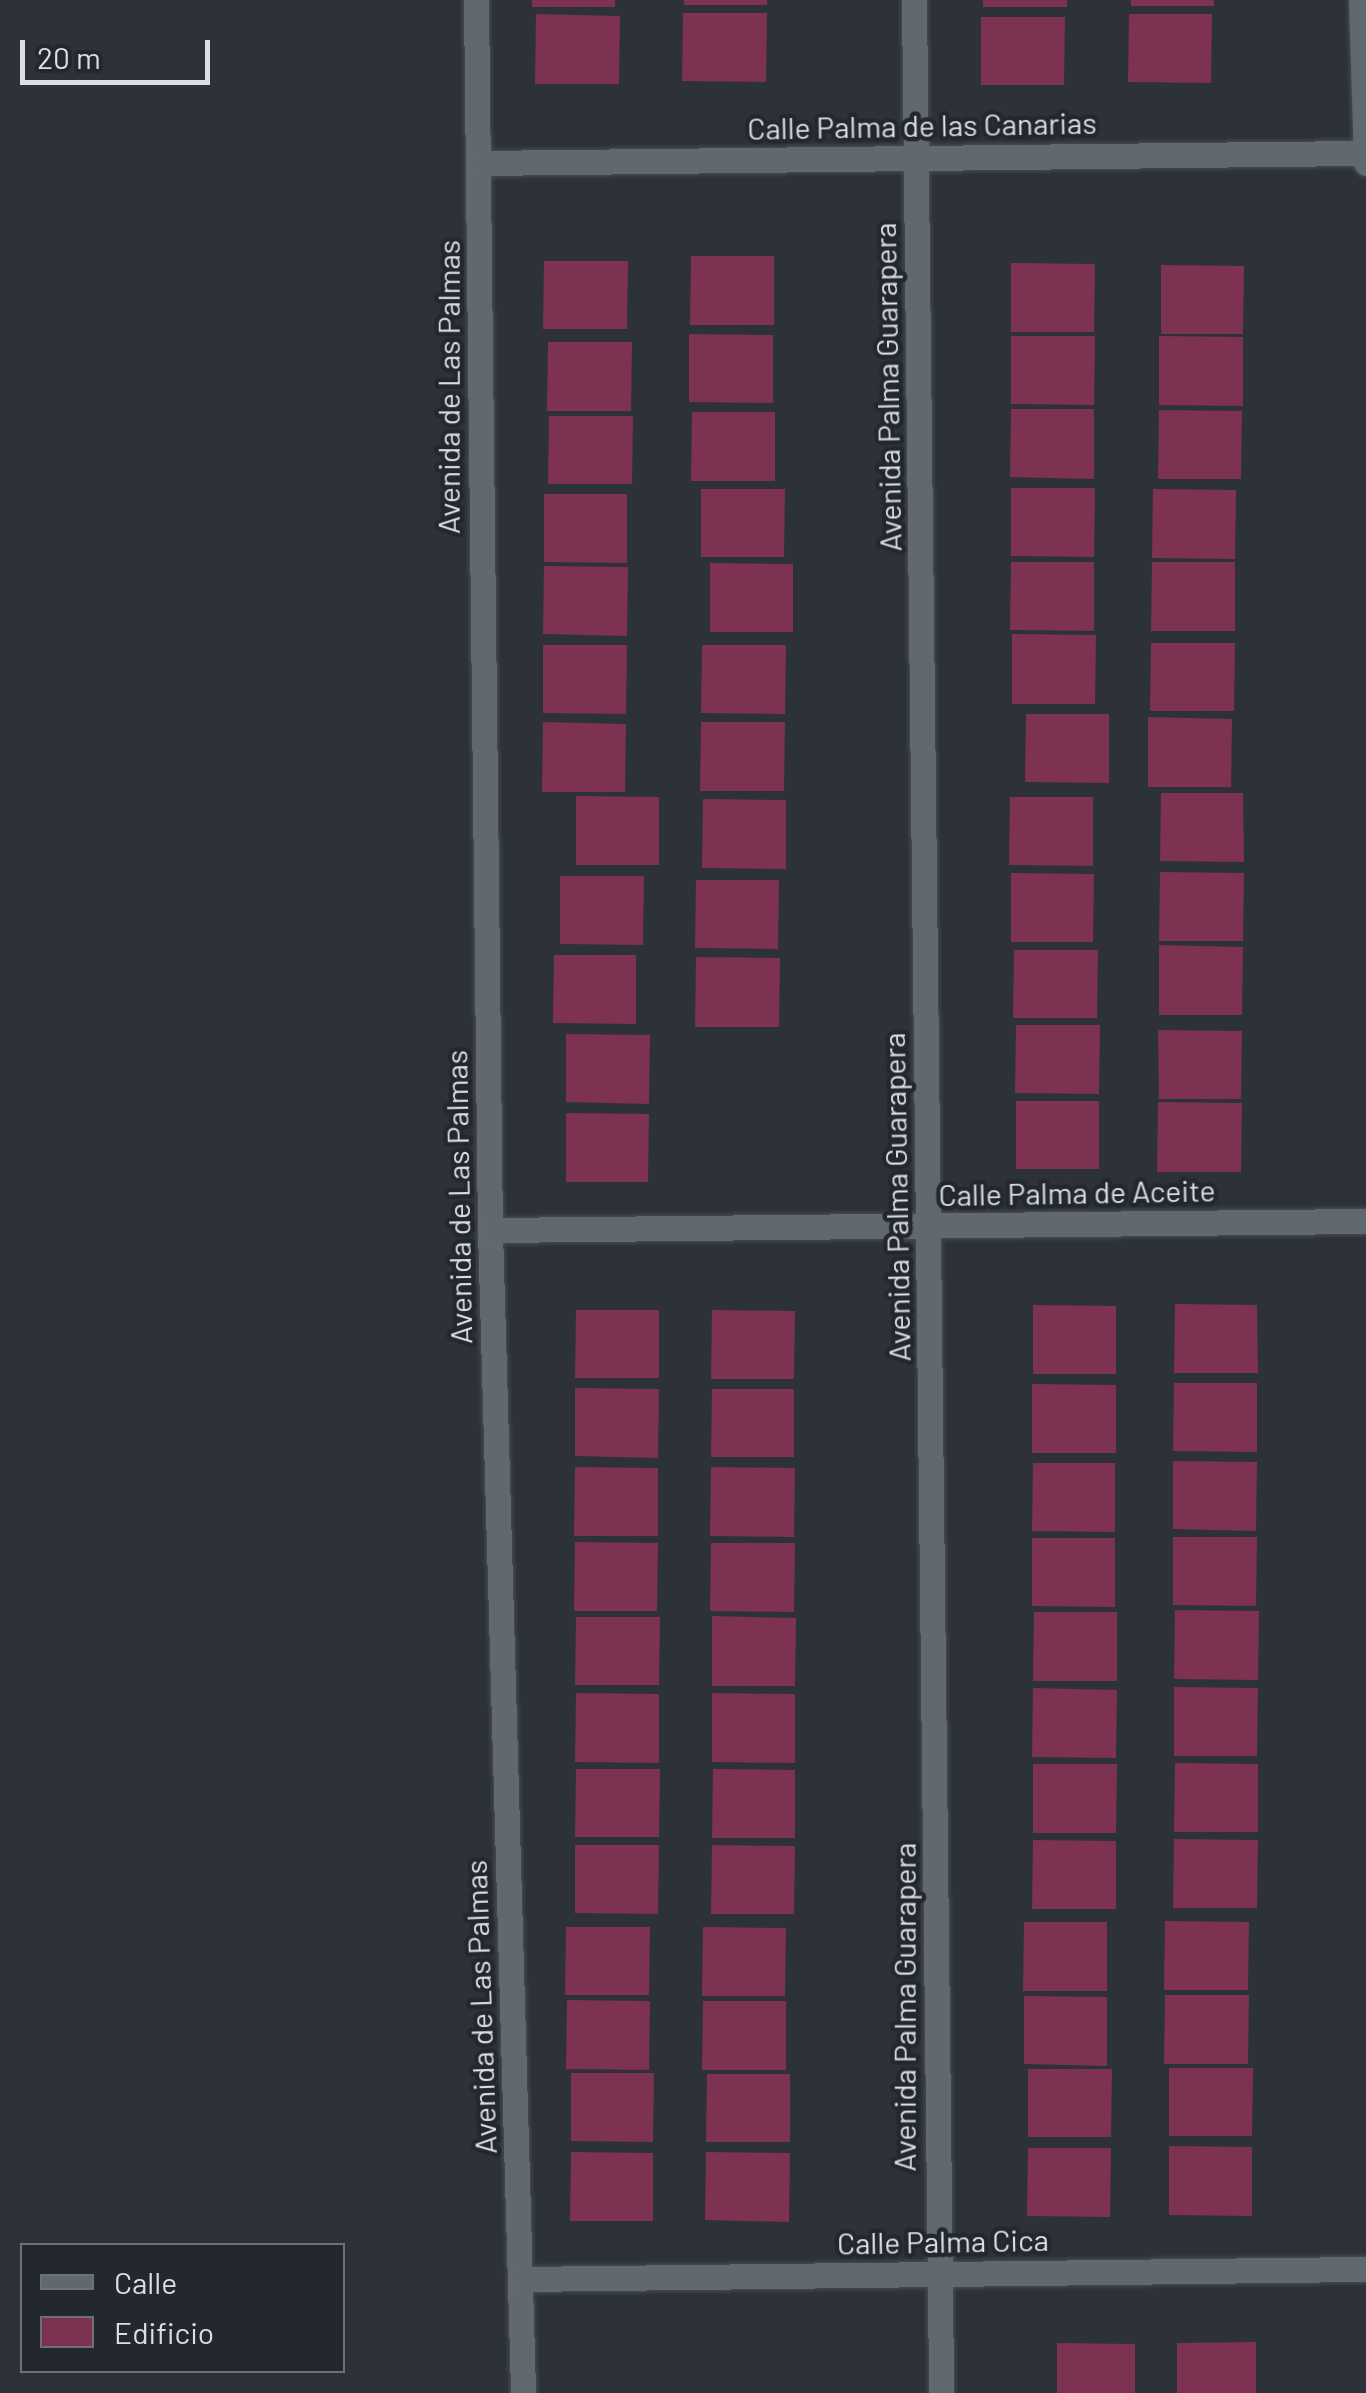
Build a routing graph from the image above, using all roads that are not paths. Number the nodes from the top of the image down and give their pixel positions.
1 (476, 0) edge
2 (914, 0) edge
3 (1361, 0) edge
4 (1366, 153) edge
5 (916, 158) junction
6 (478, 163) junction
7 (1366, 163) edge
8 (1366, 1222) edge
9 (928, 1226) junction
10 (490, 1230) junction
11 (1366, 2269) edge
12 (938, 2274) junction
13 (520, 2279) junction
14 (523, 2393) edge
15 (941, 2393) edge

1 - 6 street, Avenida de Las Palmas
2 - 5 street, Avenida Palma Guarapera
3 - 4 street
4 - 5 street, Calle Palma de las Canarias
4 - 7 street
5 - 6 street, Calle Palma de las Canarias
5 - 9 street, Avenida Palma Guarapera
6 - 10 street, Avenida de Las Palmas
8 - 9 street, Calle Palma de Aceite
9 - 10 street, Calle Palma de Aceite
9 - 12 street, Avenida Palma Guarapera
10 - 13 street, Avenida de Las Palmas
11 - 12 street, Calle Palma Cica
12 - 13 street, Calle Palma Cica
12 - 15 street, Avenida Palma Guarapera
13 - 14 street, Avenida de Las Palmas

